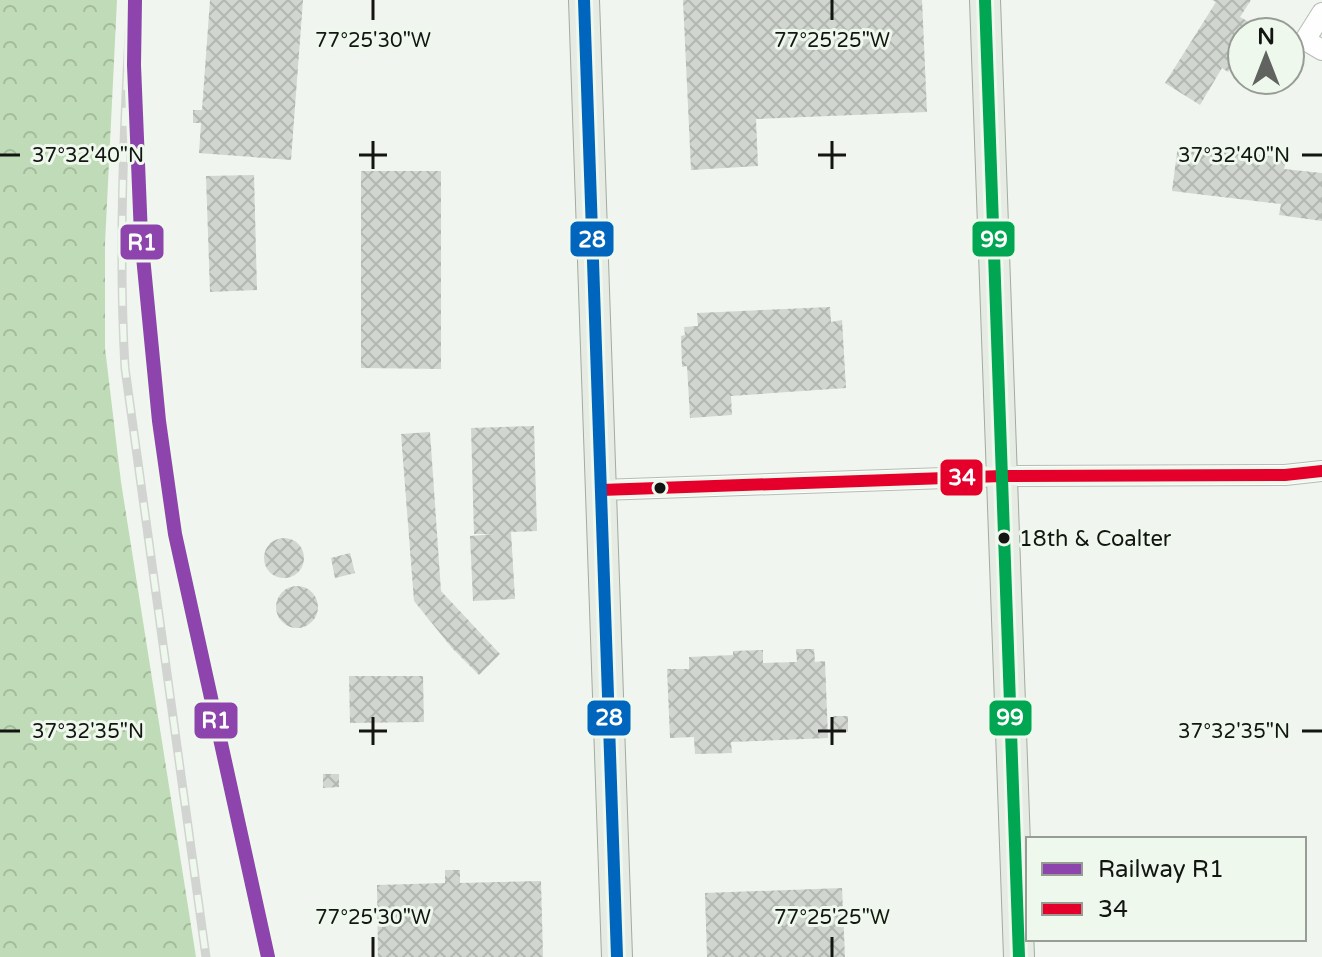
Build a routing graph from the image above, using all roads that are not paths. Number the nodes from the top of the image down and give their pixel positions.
1 (584, 0) edge
2 (985, 0) edge
3 (1322, 13) edge
4 (1322, 50) edge
5 (1322, 471) edge
6 (1002, 476) junction
7 (601, 490) junction
8 (617, 957) edge
9 (1019, 957) edge

1 - 7 main road
2 - 6 main road
3 - 4 street
5 - 6 street
6 - 7 street
6 - 9 main road
7 - 8 main road

